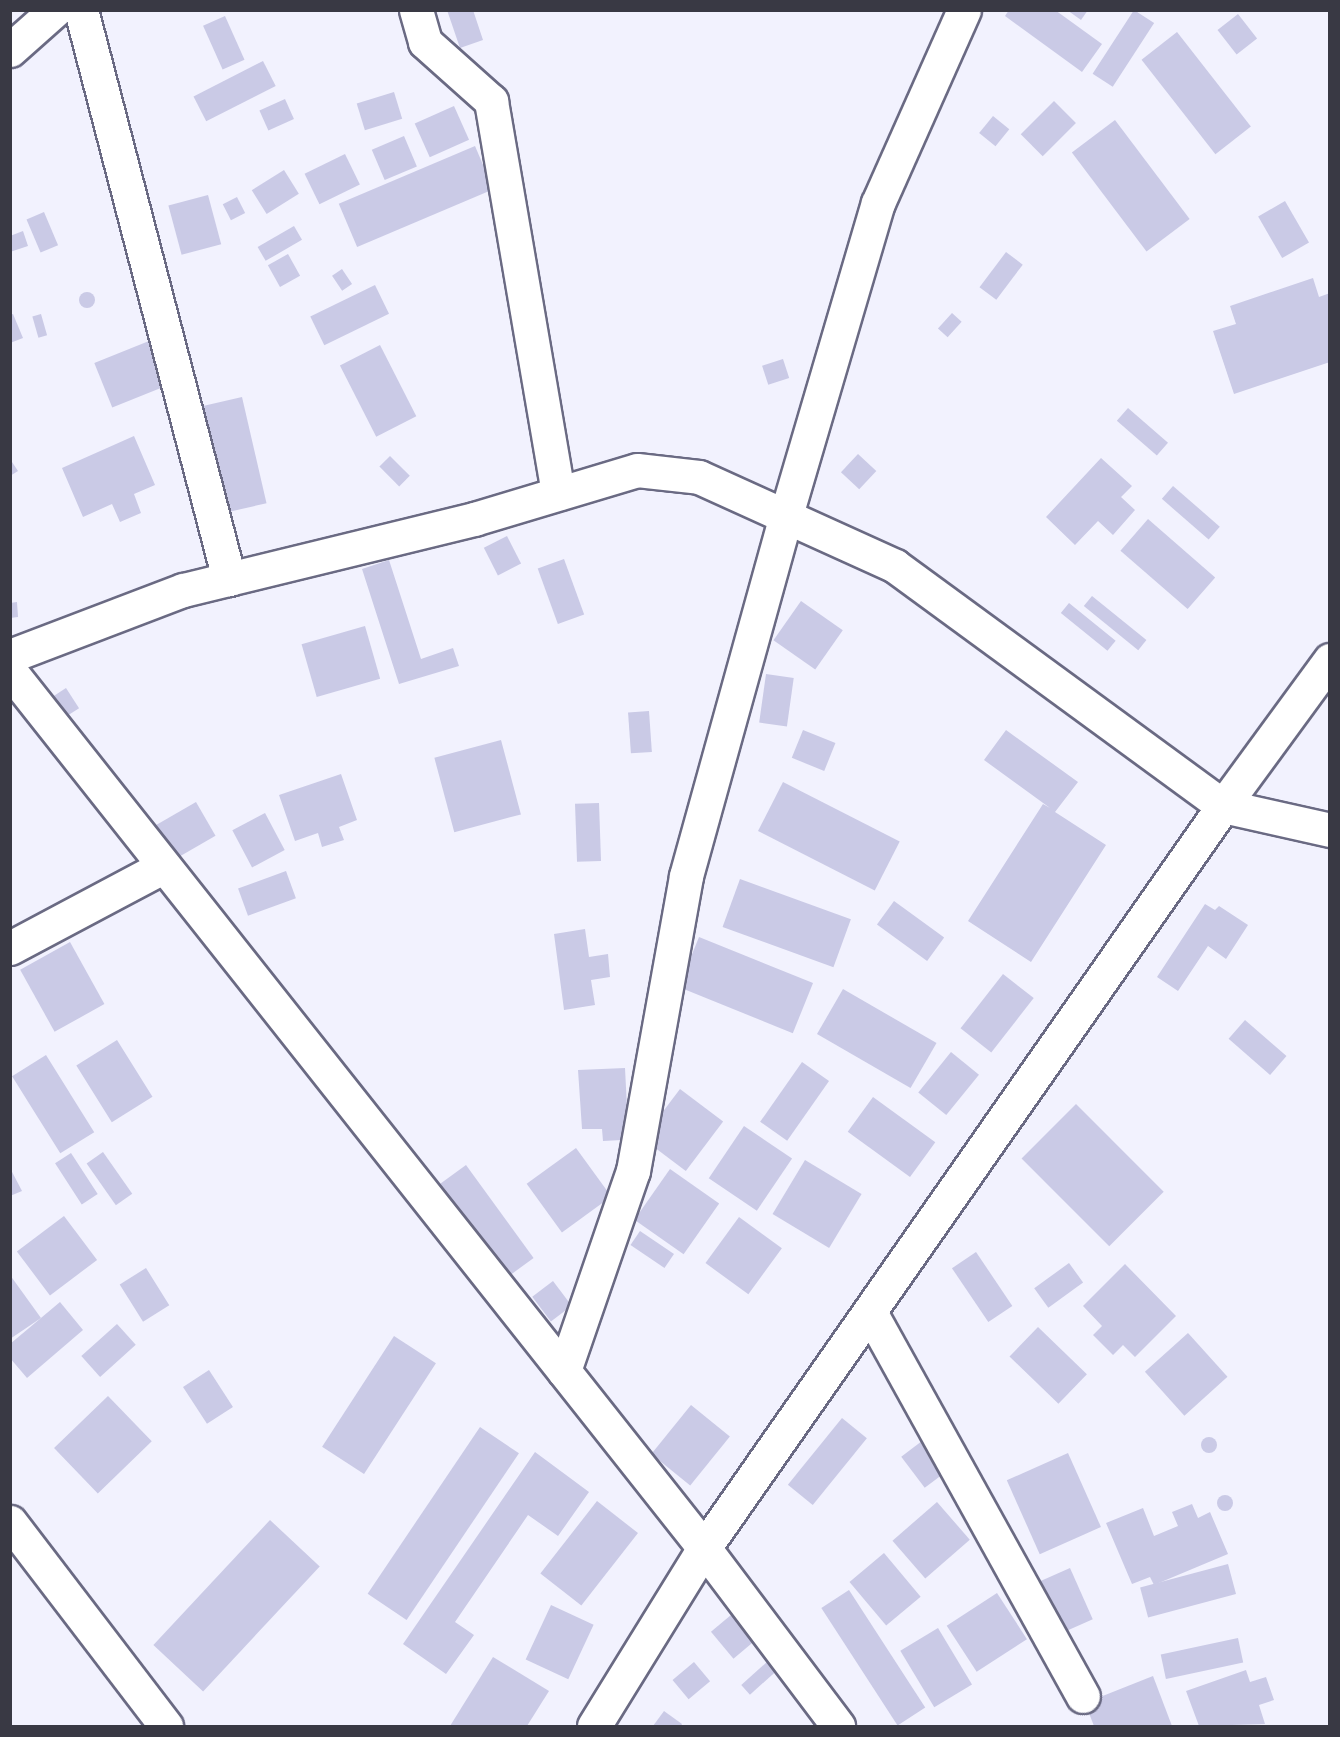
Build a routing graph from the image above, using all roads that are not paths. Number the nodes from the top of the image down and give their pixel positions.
1 (55, 10) edge
2 (81, 10) edge
3 (416, 10) edge
4 (964, 10) edge
5 (10, 50) edge
6 (558, 493) junction
7 (786, 515) junction
8 (229, 579) junction
9 (10, 656) edge
10 (1329, 660) edge
11 (10, 671) edge
12 (1223, 806) junction
13 (1329, 830) edge
14 (165, 866) junction
15 (10, 948) edge
16 (870, 1312) junction
17 (564, 1371) junction
18 (10, 1522) edge
19 (704, 1548) junction
20 (1083, 1696) dead end
21 (166, 1726) edge
22 (594, 1726) edge
23 (838, 1726) edge

1 - 5 street
2 - 8 street
3 - 6 street
4 - 7 street
6 - 7 street
6 - 8 street
7 - 12 street
7 - 17 street
8 - 9 street
10 - 12 street
11 - 14 street
12 - 13 street
12 - 16 street
14 - 15 street
14 - 17 street
16 - 19 street
16 - 20 street
17 - 19 street
18 - 21 street
19 - 22 street
19 - 23 street

